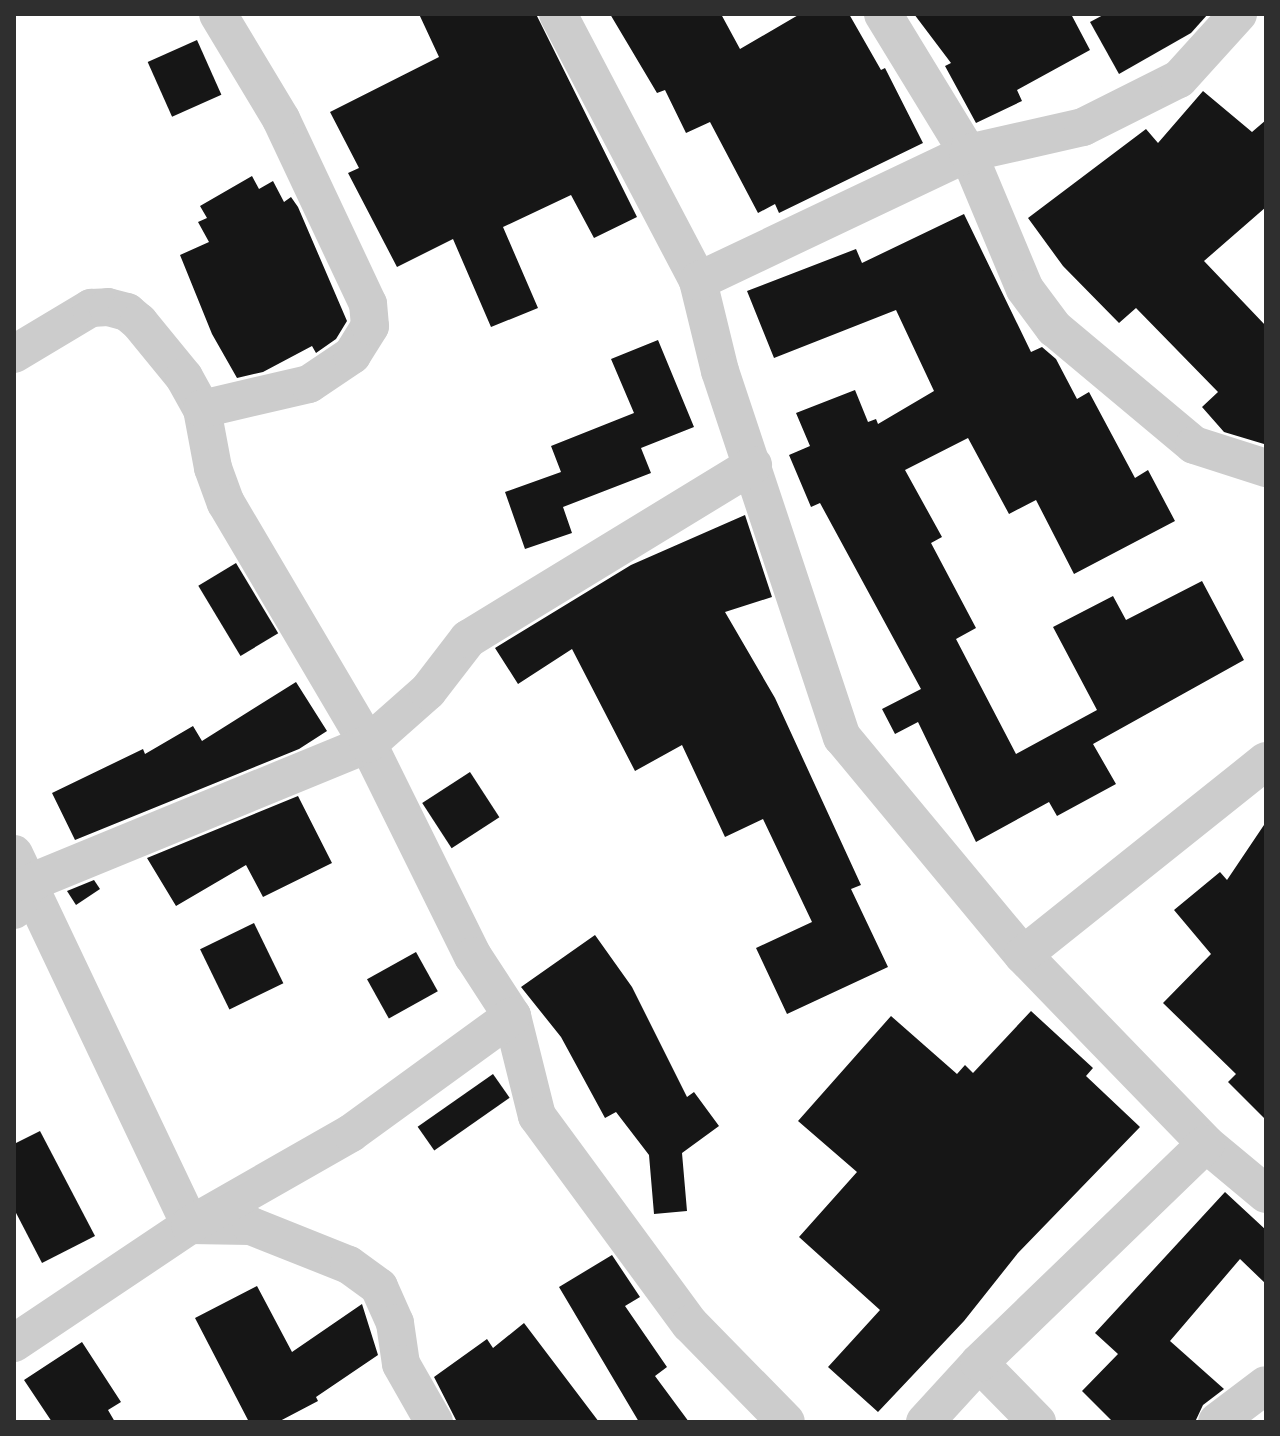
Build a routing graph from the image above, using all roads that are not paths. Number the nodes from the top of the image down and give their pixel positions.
1 (218, 14) edge
2 (558, 14) edge
3 (883, 14) edge
4 (1238, 14) edge
5 (968, 153) junction
6 (698, 281) junction
7 (14, 354) edge
8 (202, 409) junction
9 (753, 465) junction
10 (1266, 468) edge
11 (368, 744) junction
12 (1266, 761) edge
13 (19, 882) edge
14 (1023, 955) junction
15 (512, 1016) junction
16 (1206, 1144) junction
17 (1266, 1194) edge
18 (190, 1225) junction
19 (14, 1343) edge
20 (979, 1363) junction
21 (1266, 1385) edge
22 (434, 1422) edge
23 (786, 1422) edge
24 (925, 1422) edge
25 (1037, 1422) edge
26 (1217, 1422) edge

1 - 8 street
2 - 6 street
3 - 5 street
4 - 5 street
5 - 6 street
5 - 10 street
6 - 9 street
7 - 8 street
8 - 11 street
9 - 11 street
9 - 14 street
11 - 13 street
11 - 15 street
12 - 14 street
13 - 18 street
14 - 16 street
15 - 18 street
15 - 23 street
16 - 17 street
16 - 20 street
18 - 19 street
18 - 22 street
20 - 24 street
20 - 25 street
21 - 26 street

